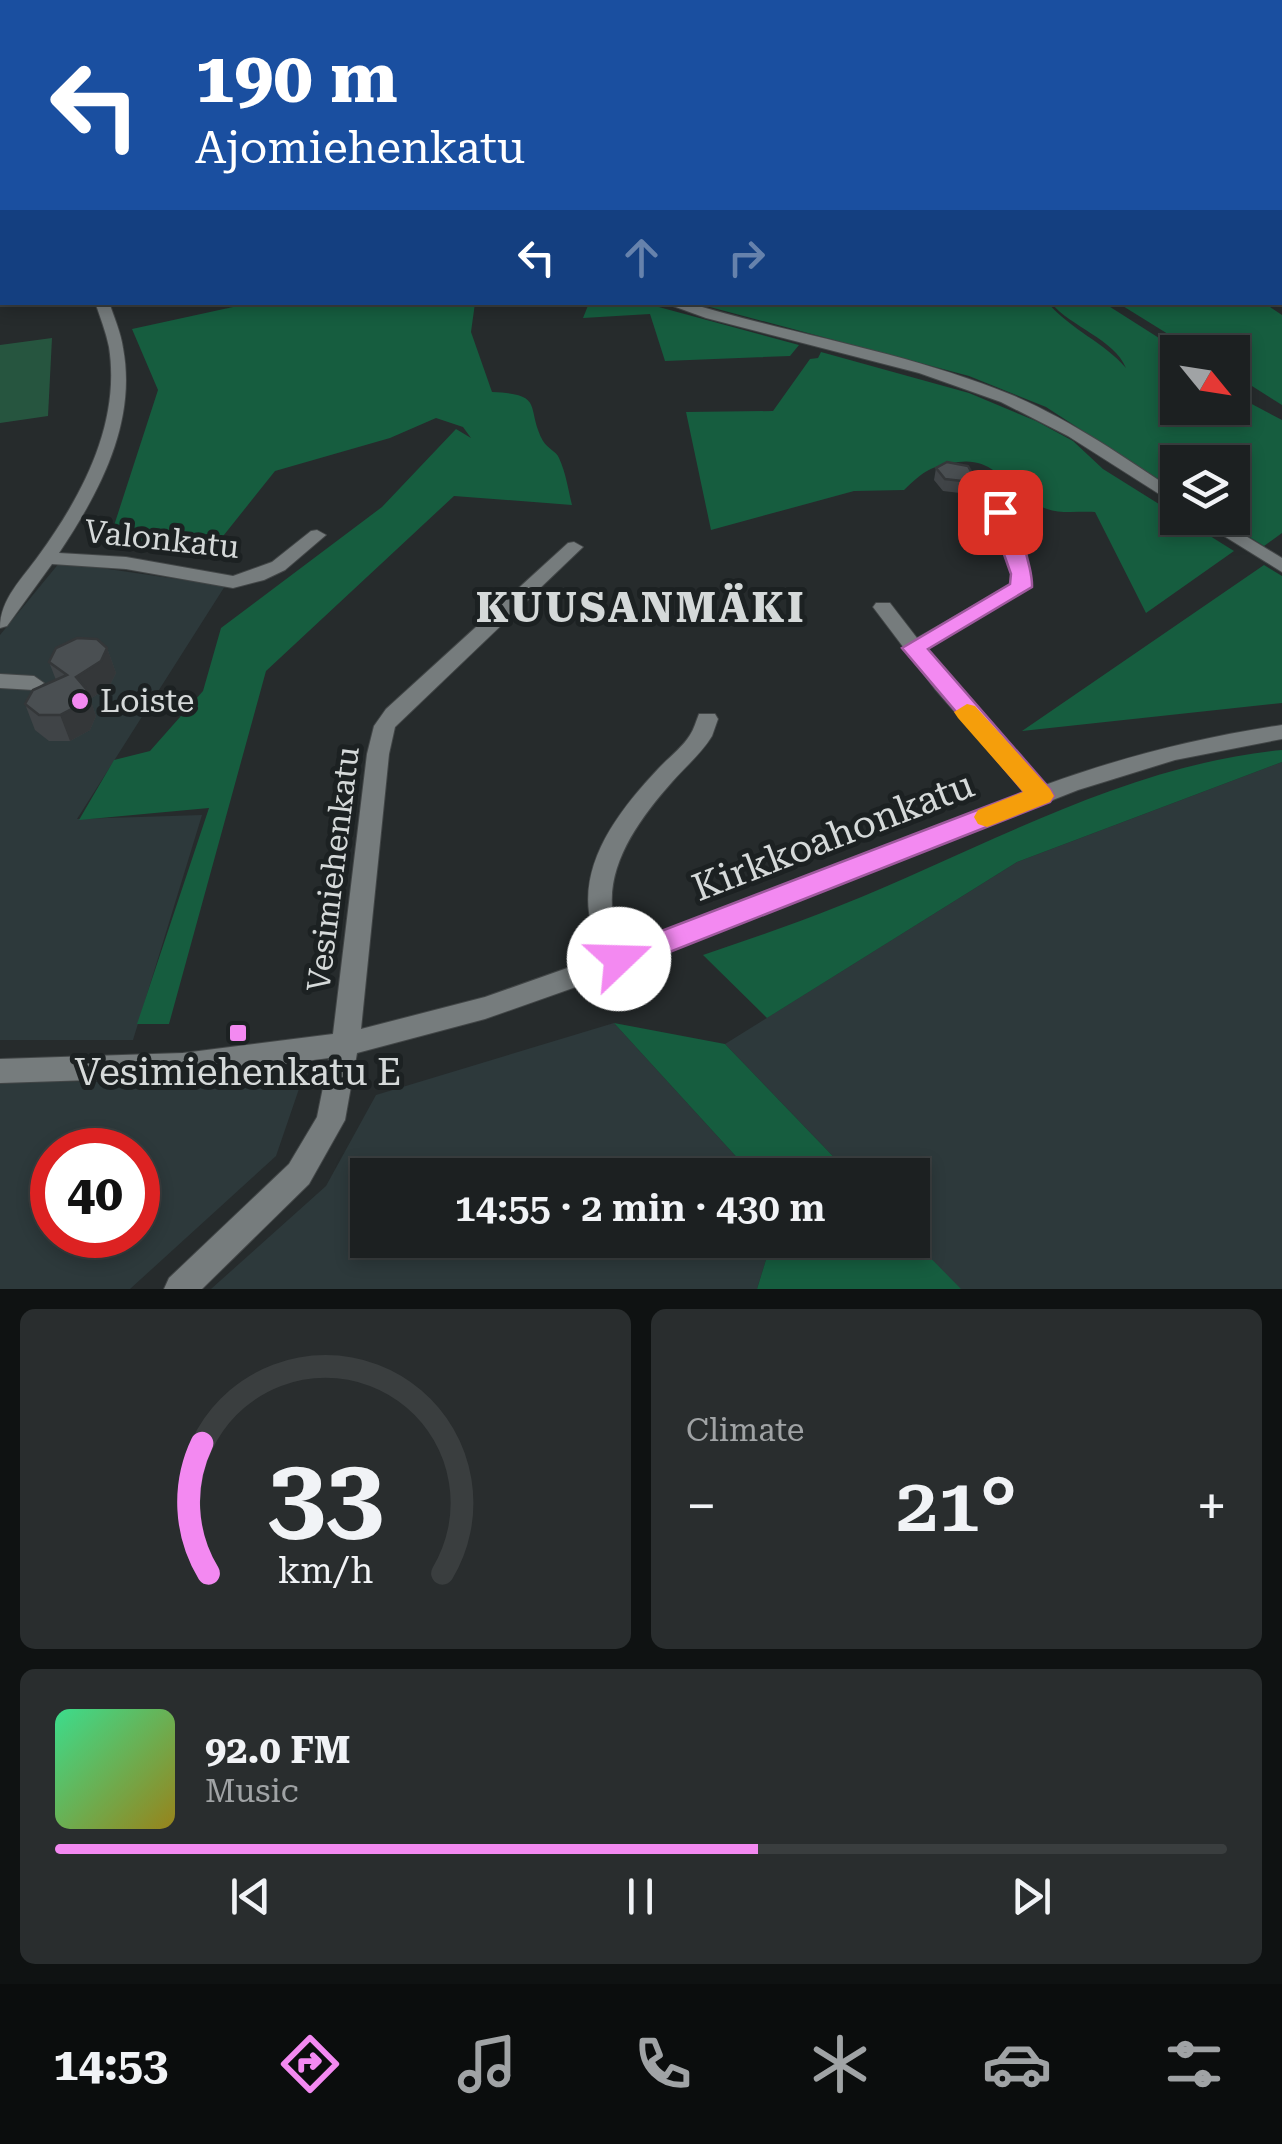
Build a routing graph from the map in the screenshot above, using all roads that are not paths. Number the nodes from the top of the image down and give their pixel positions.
1 (103, 305) edge
2 (678, 305) edge
3 (1160, 489) edge
4 (1000, 512) dead end
5 (317, 535) dead end
6 (1232, 535) edge
7 (574, 547) dead end
8 (47, 558) junction
9 (1282, 566) edge
10 (884, 607) dead end
11 (0, 622) edge
12 (914, 648) junction
13 (0, 681) edge
14 (34, 684) dead end
15 (707, 719) dead end
16 (1282, 732) edge
17 (1041, 796) junction
18 (619, 959) junction
19 (346, 1041) junction
20 (0, 1071) edge
21 (180, 1289) edge

1 - 8 street
2 - 3 street
4 - 12 street
5 - 8 street, Valonkatu
6 - 9 street
7 - 19 street, Vesimiehenkatu
8 - 11 street
10 - 12 street
12 - 17 street
13 - 14 street
15 - 18 street
16 - 17 street, Kirkkoahonkatu
17 - 18 street, Kirkkoahonkatu
18 - 19 street, Kirkkoahonkatu
19 - 20 street, Kirkkoahonkatu
19 - 21 street, Vesimiehenkatu

